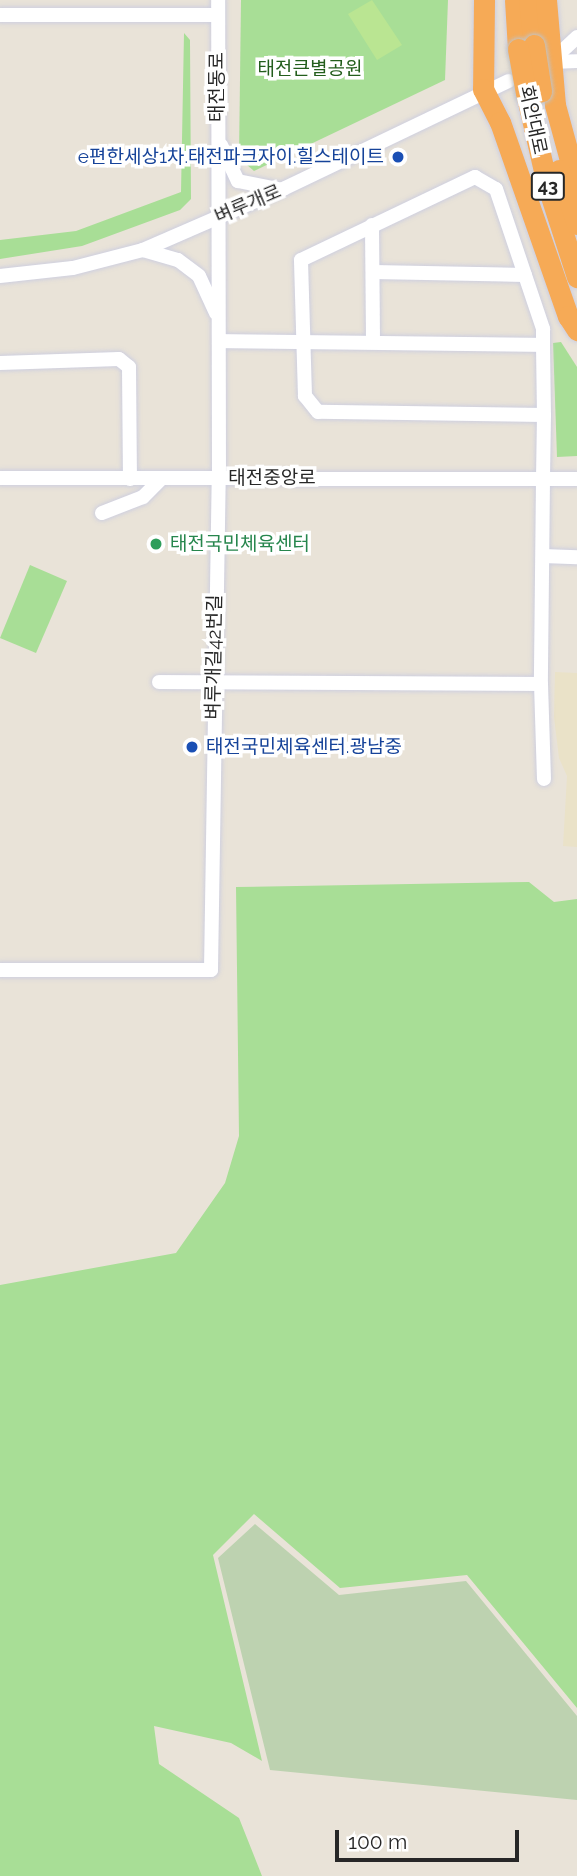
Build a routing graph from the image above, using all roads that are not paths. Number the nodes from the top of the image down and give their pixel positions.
1 (218, 0) edge
2 (484, 0) edge
3 (515, 0) edge
4 (529, 0) edge
5 (546, 0) edge
6 (0, 15) edge
7 (217, 15) junction
8 (577, 37) edge
9 (526, 47) junction
10 (577, 61) edge
11 (547, 65) junction
12 (508, 81) dead end
13 (483, 89) junction
14 (534, 92) junction
15 (217, 134) junction
16 (577, 186) edge
17 (283, 190) junction
18 (219, 216) junction
19 (577, 224) edge
20 (372, 225) junction
21 (144, 250) junction
22 (373, 272) junction
23 (525, 275) junction
24 (0, 276) edge
25 (577, 277) edge
26 (219, 321) junction
27 (577, 330) edge
28 (219, 341) junction
29 (373, 342) junction
30 (305, 343) junction
31 (542, 345) junction
32 (0, 363) edge
33 (544, 415) junction
34 (0, 478) edge
35 (219, 478) junction
36 (130, 479) junction
37 (161, 479) junction
38 (543, 479) junction
39 (577, 479) edge
40 (102, 513) dead end
41 (542, 556) junction
42 (577, 557) edge
43 (159, 681) dead end
44 (213, 682) junction
45 (541, 684) junction
46 (544, 779) dead end
47 (0, 970) edge

1 - 7 street, 태전동로
2 - 13 highway
3 - 9 highway, 43
4 - 9 highway, 43
5 - 11 highway
6 - 7 street
7 - 15 street, 태전동로
8 - 11 street
9 - 14 highway, 43, bridge
10 - 11 street
11 - 16 highway
12 - 13 street, 벼루개로
13 - 17 street, 벼루개로
13 - 27 highway
14 - 19 highway, 회안대로 / 43
14 - 25 highway, 회안대로 / 43
15 - 17 street
15 - 18 street, 태전동로
17 - 18 street, 벼루개로
18 - 21 street, 벼루개로
18 - 26 street, 벼루개길42번길
20 - 22 street
20 - 23 street
20 - 30 street
21 - 24 street, 벼루개로
21 - 26 street
22 - 23 street
22 - 29 street
23 - 31 street
26 - 28 street, 벼루개길42번길
28 - 30 street
28 - 35 street, 벼루개길42번길
29 - 30 street
29 - 31 street
30 - 33 street
31 - 33 street
32 - 36 street
33 - 38 street
34 - 36 street, 태전중앙로
35 - 37 street, 태전중앙로
35 - 38 street, 태전중앙로
35 - 44 street, 벼루개길42번길
36 - 37 street, 태전중앙로
37 - 40 street
38 - 39 street, 태전중앙로
38 - 41 street
41 - 42 street
41 - 45 street
43 - 44 street
44 - 45 street
44 - 47 street, 벼루개길42번길
45 - 46 street

